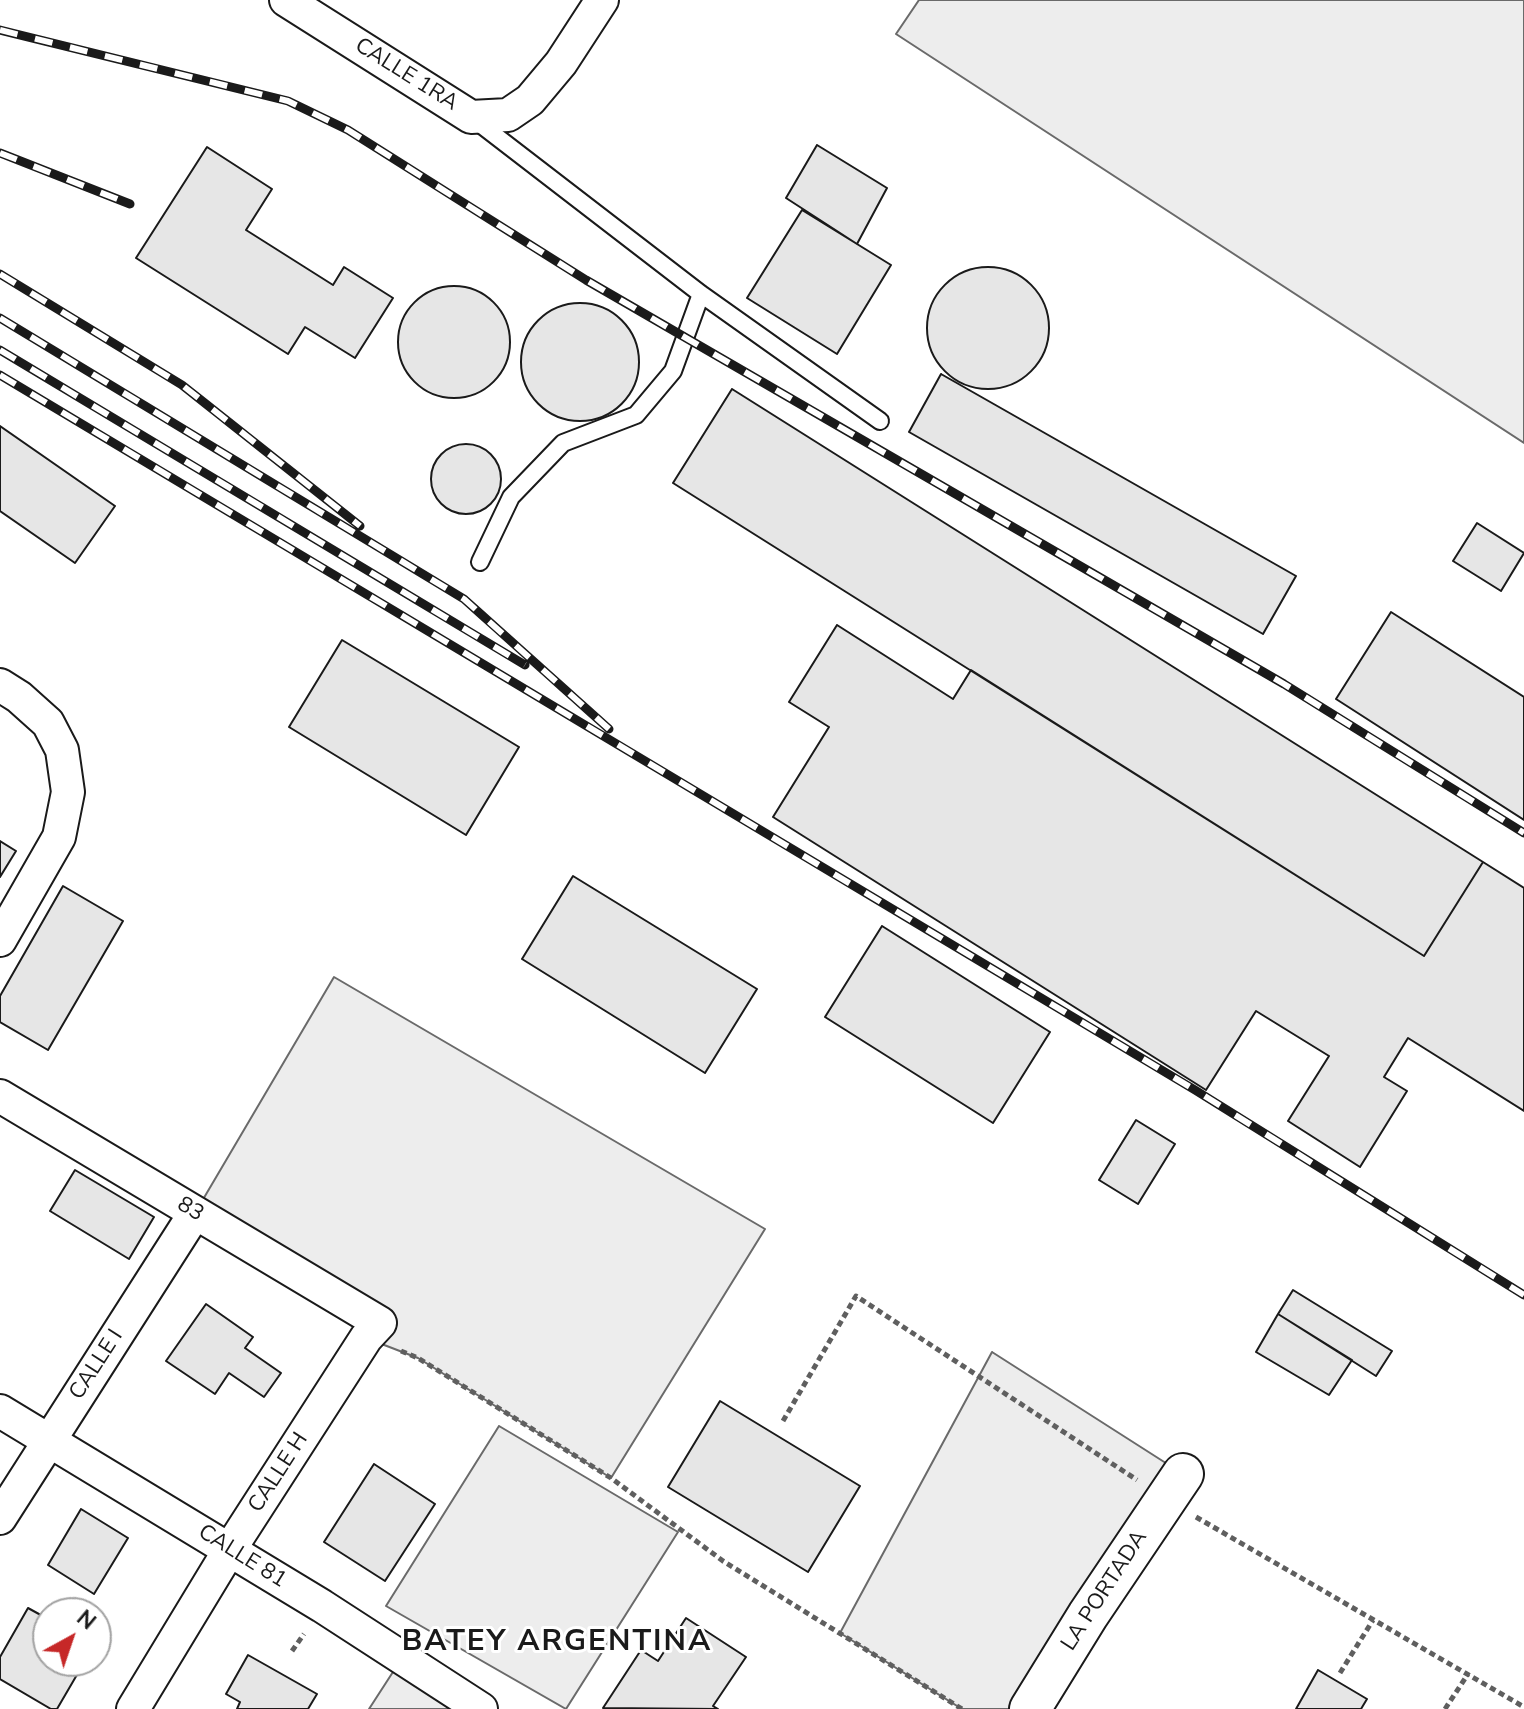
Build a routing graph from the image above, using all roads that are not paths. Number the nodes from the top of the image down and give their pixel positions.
1 (286, 0) edge
2 (602, 0) edge
3 (471, 117) junction
4 (701, 294) junction
5 (880, 421) dead end
6 (480, 562) dead end
7 (0, 685) edge
8 (0, 940) edge
9 (0, 1096) edge
10 (195, 1213) junction
11 (373, 1330) joint
12 (0, 1411) edge
13 (49, 1440) junction
14 (1183, 1474) dead end
15 (0, 1518) edge
16 (230, 1549) junction
17 (133, 1709) edge
18 (481, 1709) edge
19 (1030, 1709) edge

1 - 3 street, CALLE 1RA
2 - 3 street, CALLE 1RA
3 - 4 lane
4 - 5 lane
4 - 6 lane
7 - 8 street
9 - 10 street, 83
10 - 11 street, 83
10 - 13 street, CALLE I
11 - 16 street, CALLE H
12 - 13 street, CALLE 81
13 - 15 street, CALLE I
13 - 16 street, CALLE 81
14 - 19 street, LA PORTADA
16 - 17 street, CALLE H
16 - 18 street, CALLE 81

